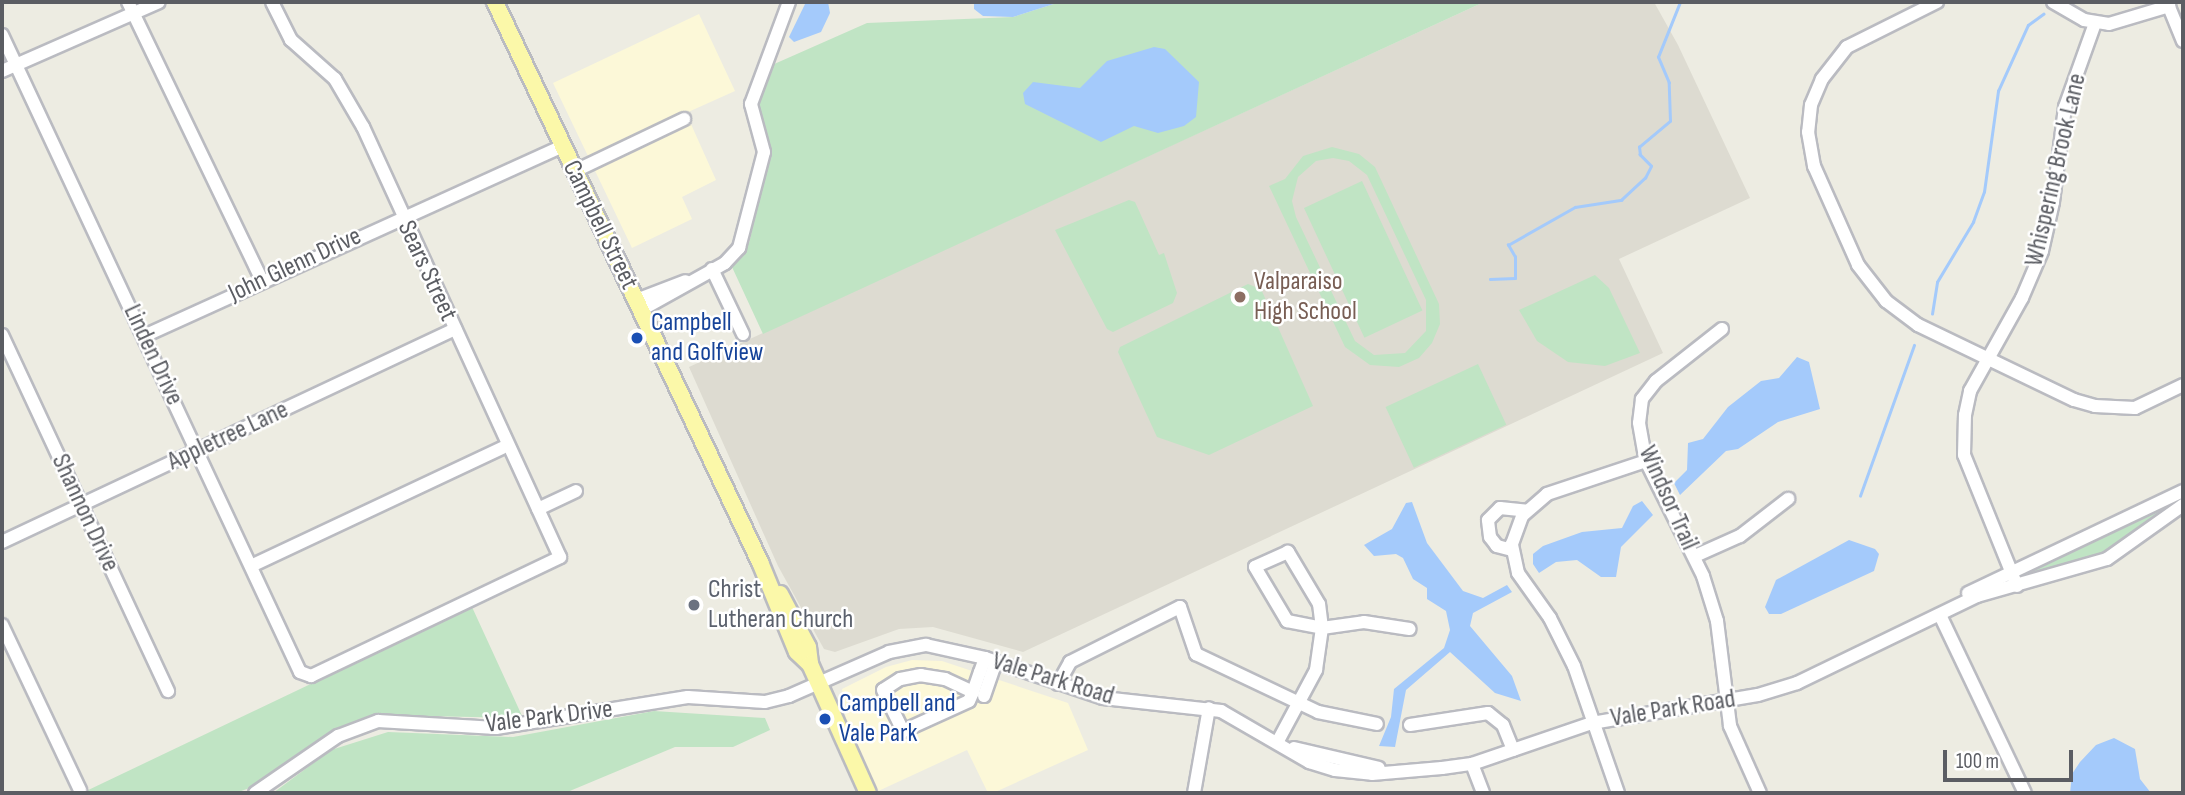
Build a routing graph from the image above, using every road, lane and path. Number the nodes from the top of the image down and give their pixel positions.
1 (159, 2) edge
2 (272, 2) edge
3 (495, 2) edge
4 (789, 2) edge
5 (1937, 2) edge
6 (2053, 2) edge
7 (2168, 4) edge
8 (130, 6) edge
9 (2095, 23) junction
10 (2, 34) edge
11 (2183, 41) edge
12 (16, 64) junction
13 (2, 71) edge
14 (684, 119) dead end
15 (563, 146) junction
16 (575, 171) junction
17 (402, 217) junction
18 (712, 269) junction
19 (262, 281) junction
20 (639, 305) junction
21 (1722, 329) dead end
22 (455, 330) junction
23 (743, 334) dead end
24 (2, 335) edge
25 (144, 336) junction
26 (1986, 359) junction
27 (2183, 385) edge
28 (508, 445) junction
29 (197, 450) junction
30 (1646, 461) junction
31 (576, 491) dead end
32 (2183, 491) edge
33 (1788, 499) dead end
34 (82, 504) junction
35 (2183, 505) edge
36 (538, 509) junction
37 (1527, 511) junction
38 (2, 542) edge
39 (1513, 550) junction
40 (1695, 556) junction
41 (251, 566) junction
42 (2010, 572) junction
43 (2017, 586) junction
44 (1940, 614) junction
45 (2, 625) edge
46 (1322, 628) junction
47 (1409, 629) dead end
48 (991, 660) junction
49 (305, 676) joint
50 (818, 682) junction
51 (1058, 684) junction
52 (168, 691) dead end
53 (978, 694) junction
54 (1726, 700) junction
55 (1299, 702) junction
56 (1209, 708) junction
57 (1592, 723) junction
58 (1377, 724) dead end
59 (1410, 725) dead end
60 (1282, 744) junction
61 (1513, 750) junction
62 (1472, 764) junction
63 (80, 790) dead end
64 (255, 793) edge
65 (868, 793) edge
66 (1194, 793) edge
67 (1483, 793) edge
68 (1618, 793) edge
69 (1760, 793) edge
70 (2025, 793) edge

1 - 8 street
2 - 17 street, Sears Street
3 - 15 main road, Campbell Street
4 - 18 street
5 - 26 street
6 - 9 street
7 - 9 street
7 - 11 street
8 - 12 street
8 - 19 street
9 - 26 street, Whispering Brook Lane
10 - 12 street, Linden Drive
12 - 13 street
12 - 25 street, Linden Drive
14 - 16 street
15 - 16 main road, Campbell Street
15 - 17 street, John Glenn Drive
16 - 20 main road, Campbell Street
17 - 19 street, John Glenn Drive
17 - 22 street, Sears Street
18 - 20 street
18 - 23 street
19 - 25 street, John Glenn Drive
20 - 50 main road, Campbell Street
21 - 30 street, Windsor Trail
22 - 28 street, Sears Street
22 - 29 street, Appletree Lane
24 - 34 street, Shannon Drive
25 - 29 street, Linden Drive
26 - 27 street
26 - 42 street, Whispering Brook Lane
28 - 36 street, Sears Street
28 - 41 street
29 - 34 street, Appletree Lane
29 - 41 street, Linden Drive
30 - 37 street
30 - 40 street, Windsor Trail
31 - 36 street
32 - 42 street, Vale Park Road
33 - 40 street
34 - 38 street, Appletree Lane
34 - 52 street, Shannon Drive
35 - 43 street, Vale Park Road
36 - 49 street, Sears Street
37 - 39 street
37 - 39 street
39 - 57 street
40 - 54 street, Windsor Trail
41 - 49 street, Linden Drive
42 - 43 street, Whispering Brook Lane
42 - 44 street, Vale Park Road
43 - 44 street, Vale Park Road
44 - 54 street, Vale Park Road
44 - 70 street
45 - 63 street
46 - 46 street
46 - 47 street
46 - 55 street
48 - 50 street, Vale Park Road
48 - 51 street, Vale Park Road
48 - 53 street
50 - 64 street, Vale Park Drive
50 - 65 main road, Campbell Street
51 - 55 street
51 - 56 street, Vale Park Road
53 - 53 street
54 - 57 street, Vale Park Road
54 - 69 street, Windsor Trail
55 - 58 street
55 - 60 street
56 - 60 street, Vale Park Road
56 - 66 street
57 - 61 street, Vale Park Road
57 - 68 street
59 - 61 street
60 - 62 street, Vale Park Road
61 - 62 street, Vale Park Road
62 - 67 street

